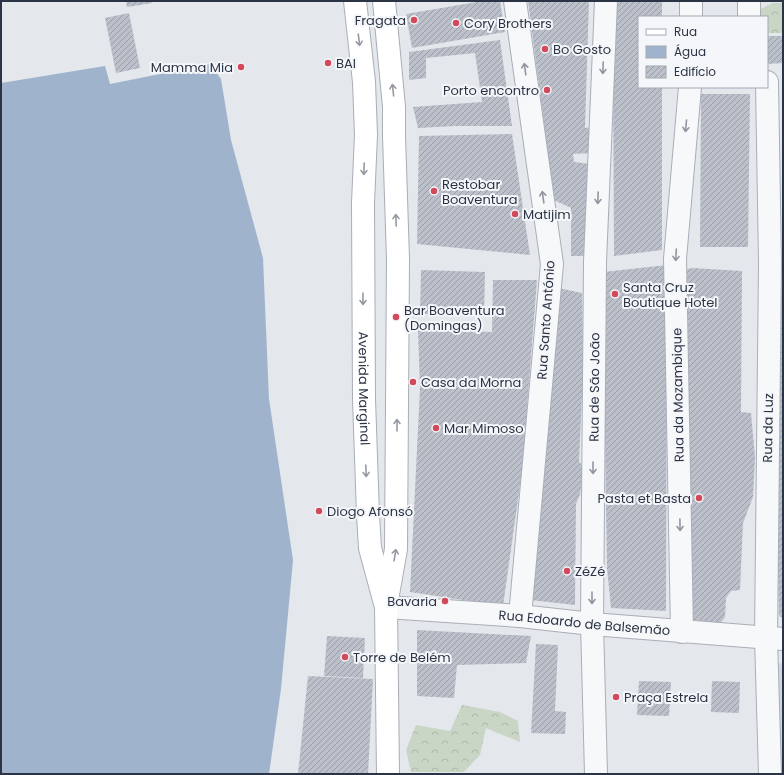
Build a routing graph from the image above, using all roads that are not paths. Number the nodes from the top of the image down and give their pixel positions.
1 (355, 1) edge
2 (384, 1) edge
3 (516, 1) edge
4 (606, 1) edge
5 (691, 1) edge
6 (749, 1) edge
7 (691, 16) edge
8 (749, 16) edge
9 (768, 82) edge
10 (783, 83) edge
11 (690, 88) edge
12 (767, 88) edge
13 (386, 607) junction
14 (520, 616) junction
15 (592, 624) junction
16 (682, 632) junction
17 (774, 639) edge
18 (388, 774) edge
19 (596, 774) edge
20 (770, 774) edge

1 -> 13 main road, Avenida Marginal
13 -> 2 main road
14 -> 3 street, Rua Santo António
4 -> 15 street, Rua de São João
5 - 7 street
6 - 8 street
9 - 10 street
11 -> 16 street, Rua da Mozambique
12 - 17 street, Rua da Luz
13 - 14 street, Rua Edoardo de Balsemão
13 - 18 main road, Avenida Marginal
14 - 15 street, Rua Edoardo de Balsemão
15 - 16 street, Rua Edoardo de Balsemão
15 - 19 street, Rua de São João
16 - 17 street, Rua Edoardo de Balsemão
17 - 20 street, Rua da Luz

